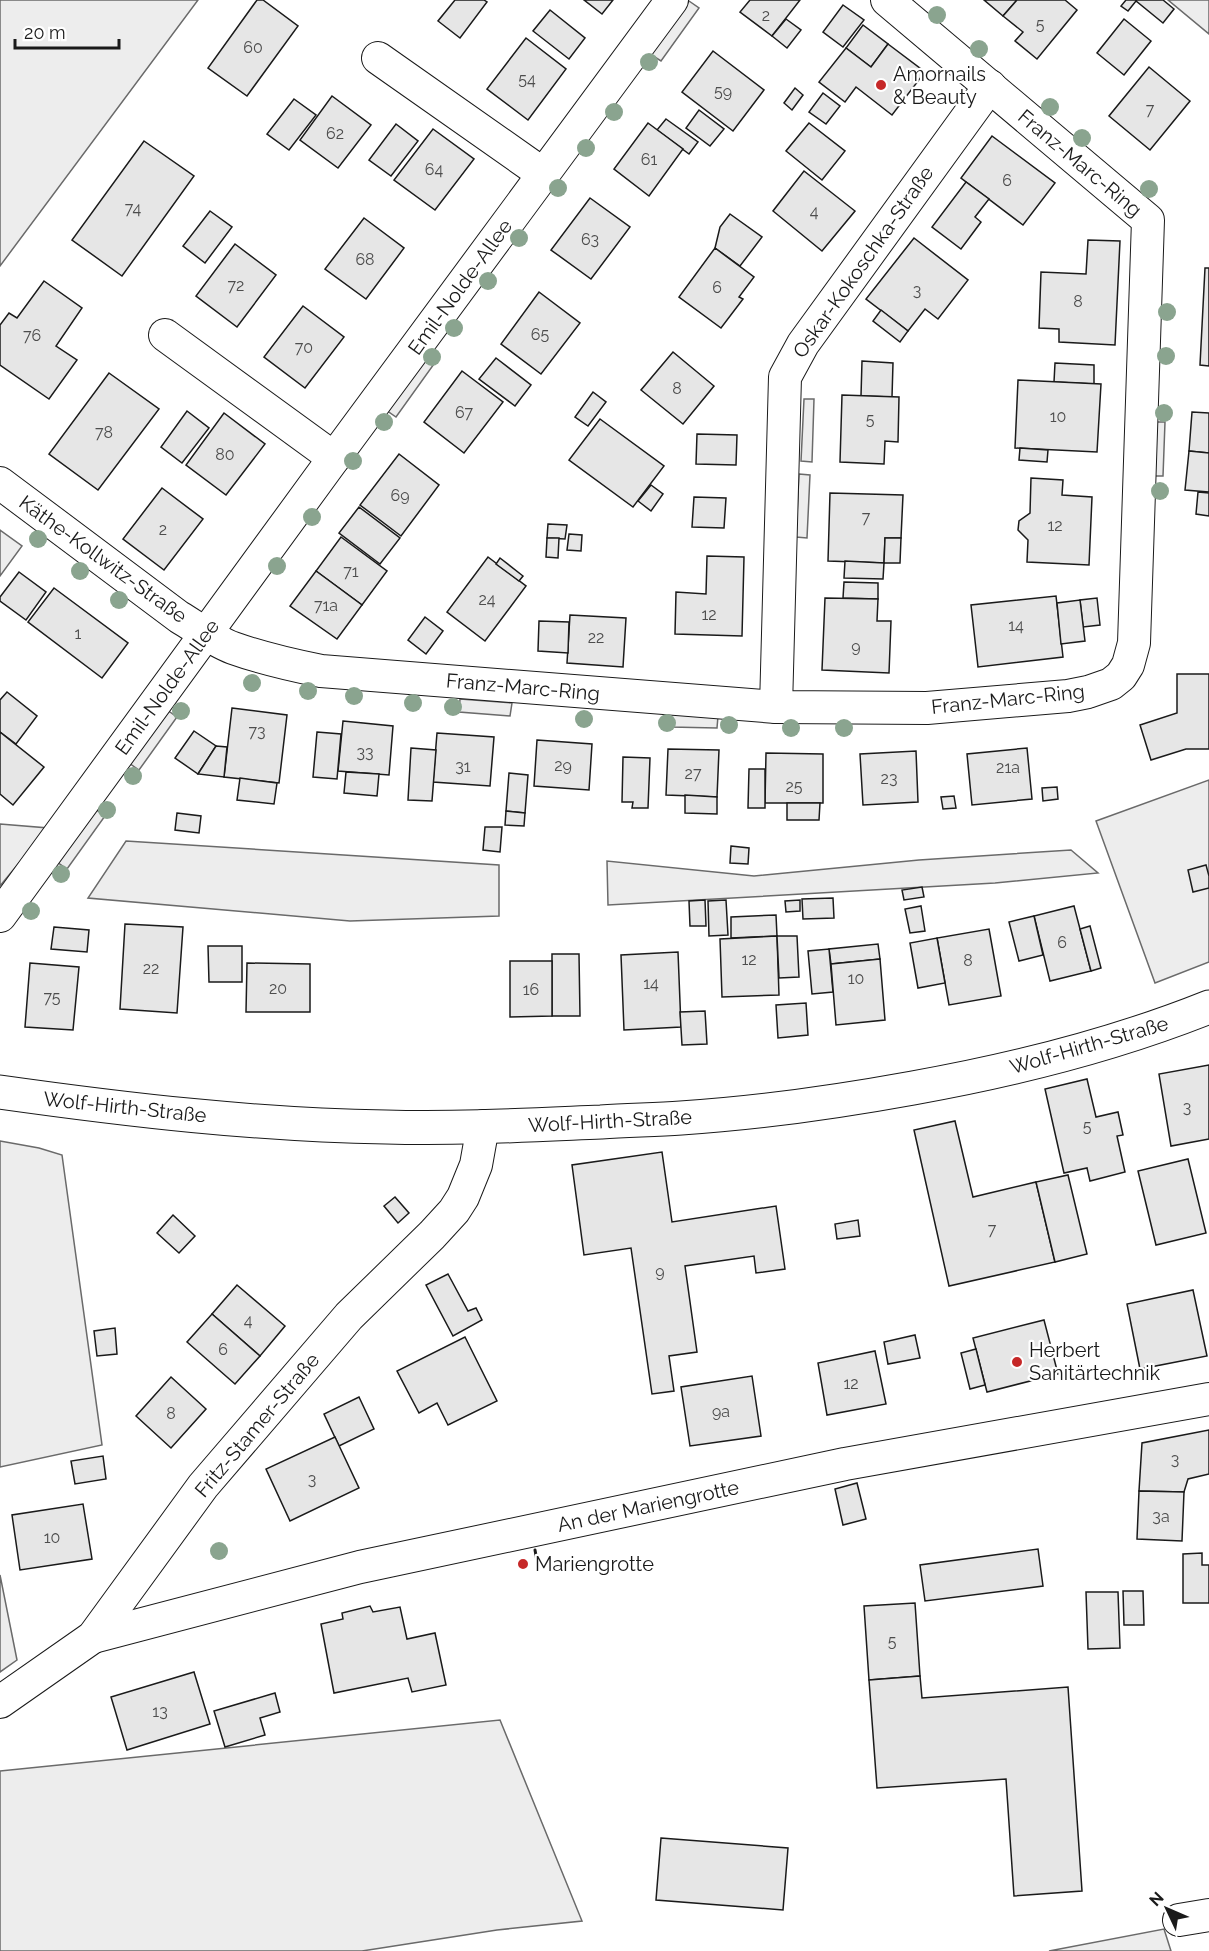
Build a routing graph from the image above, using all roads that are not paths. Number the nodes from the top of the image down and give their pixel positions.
1 (672, 0) edge
2 (887, 0) edge
3 (378, 57) dead end
4 (990, 86) junction
5 (543, 174) junction
6 (165, 335) dead end
7 (334, 458) junction
8 (0, 483) edge
9 (206, 633) junction
10 (776, 707) junction
11 (0, 916) edge
12 (1209, 1007) edge
13 (0, 1092) edge
14 (483, 1126) junction
15 (1209, 1399) edge
16 (93, 1637) junction
17 (0, 1702) edge

1 - 5 street, Emil-Nolde-Allee
2 - 4 street, Franz-Marc-Ring
3 - 5 street
4 - 10 street, Oskar-Kokoschka-Straße
4 - 10 street, Franz-Marc-Ring
5 - 7 street, Emil-Nolde-Allee
6 - 7 street
7 - 9 street, Emil-Nolde-Allee
8 - 9 street, Käthe-Kollwitz-Straße
9 - 10 street, Franz-Marc-Ring
9 - 11 street, Emil-Nolde-Allee
12 - 14 street, Wolf-Hirth-Straße
13 - 14 street, Wolf-Hirth-Straße
14 - 16 street, Fritz-Stamer-Straße
15 - 16 street, An der Mariengrotte
16 - 17 street, Fritz-Stamer-Straße

